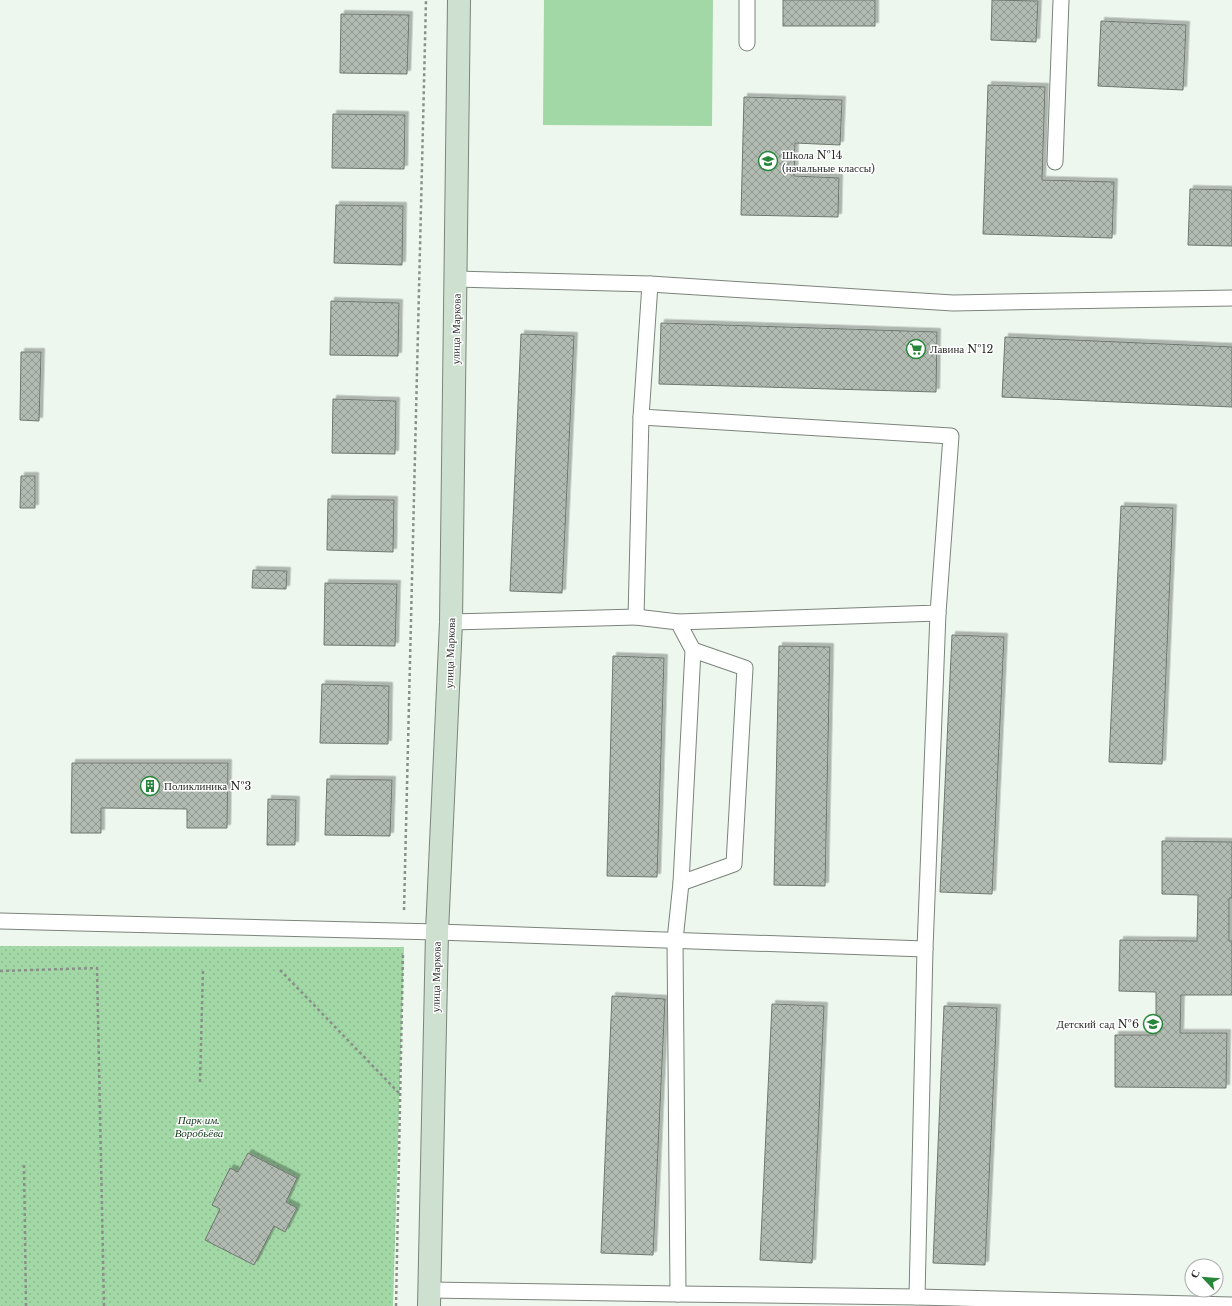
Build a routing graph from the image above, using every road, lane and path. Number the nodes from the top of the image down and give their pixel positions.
1 (426, 0) edge
2 (459, 0) edge
3 (747, 0) edge
4 (1061, 0) edge
5 (746, 43) dead end
6 (1055, 162) dead end
7 (456, 279) junction
8 (650, 284) junction
9 (1232, 298) edge
10 (641, 417) junction
11 (938, 613) junction
12 (636, 617) junction
13 (451, 622) junction
14 (678, 622) junction
15 (693, 650) junction
16 (681, 883) junction
17 (0, 920) edge
18 (404, 931) junction
19 (438, 932) junction
20 (676, 940) junction
21 (925, 949) junction
22 (203, 969) dead end
23 (280, 970) dead end
24 (0, 971) edge
25 (200, 1082) dead end
26 (400, 1094) junction
27 (24, 1165) dead end
28 (678, 1294) junction
29 (917, 1297) junction
30 (429, 1298) edge
31 (1232, 1305) edge
32 (26, 1306) edge
33 (104, 1306) edge
34 (396, 1306) edge

1 - 18 path
2 - 7 main road, улица Маркова
3 - 5 lane
4 - 6 lane
7 - 8 lane
7 - 13 main road, улица Маркова
8 - 9 lane
8 - 10 lane
10 - 11 lane
10 - 12 lane
11 - 14 lane
11 - 21 lane
12 - 13 lane
12 - 14 lane
13 - 19 main road, улица Маркова
14 - 15 lane
15 - 16 lane
15 - 16 lane
16 - 20 lane
17 - 18 lane
18 - 19 lane
18 - 26 path
19 - 20 lane
19 - 30 main road, улица Маркова
20 - 21 lane
20 - 28 lane
21 - 29 lane
22 - 25 path
23 - 26 path
24 - 33 path
26 - 34 path
27 - 32 path
28 - 29 lane
28 - 30 lane
29 - 31 lane

